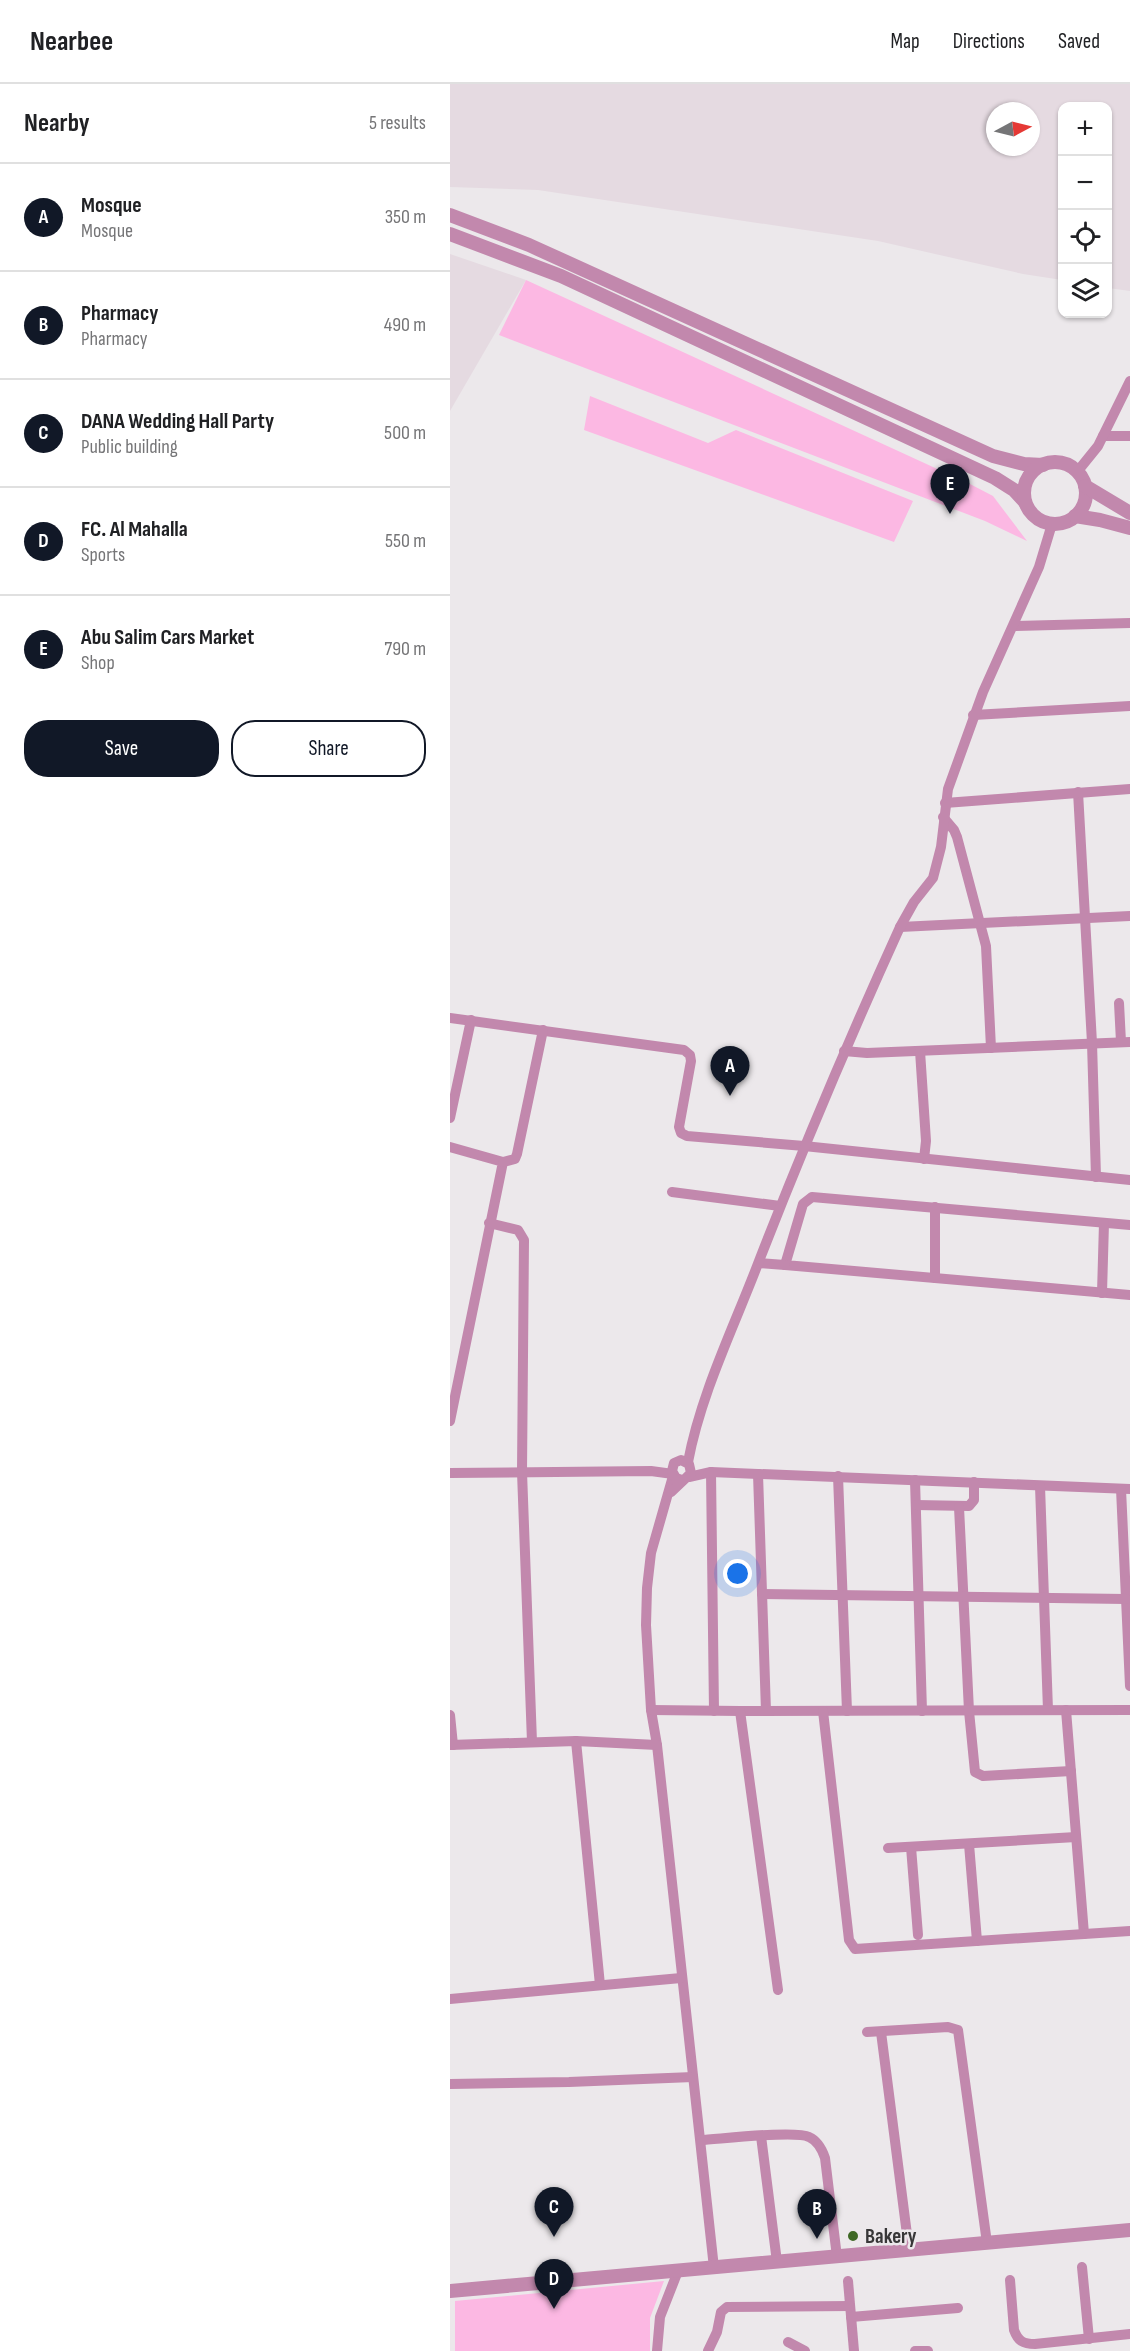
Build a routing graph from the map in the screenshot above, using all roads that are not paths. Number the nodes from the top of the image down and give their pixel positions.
1 (450, 215) edge
2 (450, 234) edge
3 (1130, 381) edge
4 (1103, 436) junction
5 (1130, 436) edge
6 (1042, 465) junction
7 (1077, 472) junction
8 (1085, 486) junction
9 (1025, 502) junction
10 (1130, 513) edge
11 (1076, 516) junction
12 (1052, 524) junction
13 (1130, 528) edge
14 (1130, 623) edge
15 (1014, 626) junction
16 (1130, 706) edge
17 (973, 716) junction
18 (1130, 789) edge
19 (1078, 792) junction
20 (945, 803) junction
21 (944, 818) junction
22 (1130, 916) edge
23 (1085, 917) junction
24 (982, 924) junction
25 (900, 927) junction
26 (1119, 1003) dead end
27 (450, 1018) edge
28 (471, 1020) junction
29 (543, 1030) junction
30 (1126, 1042) edge
31 (1092, 1043) junction
32 (990, 1048) junction
33 (844, 1051) junction
34 (920, 1051) junction
35 (450, 1118) edge
36 (804, 1146) junction
37 (450, 1147) edge
38 (924, 1159) junction
39 (503, 1162) junction
40 (1096, 1177) junction
41 (1130, 1180) edge
42 (672, 1192) dead end
43 (780, 1206) junction
44 (935, 1207) junction
45 (489, 1223) junction
46 (1104, 1223) junction
47 (1130, 1225) edge
48 (759, 1263) junction
49 (785, 1265) junction
50 (935, 1278) junction
51 (1102, 1293) junction
52 (1130, 1295) edge
53 (452, 1394) edge
54 (450, 1421) edge
55 (681, 1470) junction
56 (522, 1472) junction
57 (711, 1472) junction
58 (450, 1473) edge
59 (758, 1474) junction
60 (838, 1476) junction
61 (915, 1480) junction
62 (974, 1482) junction
63 (1040, 1486) junction
64 (1126, 1489) edge
65 (916, 1505) junction
66 (959, 1507) junction
67 (762, 1594) junction
68 (842, 1595) junction
69 (918, 1596) junction
70 (964, 1597) junction
71 (1044, 1598) junction
72 (1126, 1599) junction
73 (1130, 1686) edge
74 (651, 1710) junction
75 (1048, 1710) junction
76 (1066, 1710) junction
77 (1130, 1710) edge
78 (766, 1711) junction
79 (824, 1711) junction
80 (847, 1711) junction
81 (922, 1711) junction
82 (969, 1711) junction
83 (714, 1712) junction
84 (740, 1712) junction
85 (450, 1715) edge
86 (576, 1741) junction
87 (532, 1742) junction
88 (451, 1745) edge
89 (657, 1745) junction
90 (1071, 1771) junction
91 (1076, 1837) junction
92 (969, 1844) junction
93 (910, 1847) junction
94 (888, 1848) dead end
95 (1130, 1931) edge
96 (1084, 1934) junction
97 (918, 1935) dead end
98 (977, 1941) junction
99 (681, 1978) junction
100 (600, 1985) junction
101 (777, 1990) dead end
102 (450, 1999) edge
103 (881, 2031) junction
104 (867, 2032) dead end
105 (693, 2077) junction
106 (450, 2084) edge
107 (761, 2136) junction
108 (701, 2140) junction
109 (1130, 2230) edge
110 (987, 2243) junction
111 (909, 2250) junction
112 (837, 2257) junction
113 (777, 2262) junction
114 (1082, 2267) dead end
115 (714, 2268) junction
116 (678, 2271) junction
117 (1010, 2280) dead end
118 (848, 2282) dead end
119 (450, 2291) edge
120 (958, 2308) dead end
121 (850, 2311) junction
122 (1130, 2334) edge
123 (1089, 2339) junction
124 (788, 2342) dead end
125 (1022, 2347) edge
126 (657, 2351) edge
127 (708, 2351) edge
128 (806, 2351) edge
129 (854, 2351) edge
130 (915, 2351) edge
131 (928, 2351) edge

1 - 6 street
2 - 9 street
3 - 4 street
4 - 5 street
4 - 7 street
6 - 7 street
6 - 9 street
7 - 8 street
8 - 10 street
8 - 11 street
9 - 12 street
11 - 12 street
11 - 13 street
12 - 15 street
14 - 15 street
15 - 17 street
16 - 17 street
17 - 20 street
18 - 19 street
19 - 20 street
19 - 23 street
20 - 21 street
21 - 24 street
21 - 25 street
22 - 23 street
23 - 24 street
23 - 31 street
24 - 25 street
24 - 32 street
25 - 33 street
26 - 30 street
27 - 28 street
28 - 29 street
28 - 35 street
29 - 36 street
29 - 39 street
30 - 31 street
31 - 32 street
31 - 40 street
32 - 34 street
33 - 34 street
33 - 36 street
34 - 38 street
36 - 38 street
36 - 43 street
37 - 39 street
38 - 40 street
39 - 45 street
40 - 41 street
42 - 43 street
43 - 48 street
44 - 46 street
44 - 49 street
44 - 50 street
45 - 53 street
45 - 56 street
46 - 47 street
46 - 51 street
48 - 49 street
48 - 55 street
49 - 50 street
50 - 51 street
51 - 52 street
53 - 54 street
55 - 56 street
55 - 57 street
55 - 74 street
56 - 58 street
56 - 87 street
57 - 59 street
57 - 83 street
59 - 60 street
59 - 67 street
60 - 61 street
60 - 68 street
61 - 62 street
61 - 65 street
62 - 63 street
62 - 66 street
63 - 64 street
63 - 71 street
64 - 72 street
65 - 66 street
65 - 69 street
66 - 70 street
67 - 68 street
67 - 78 street
68 - 69 street
68 - 80 street
69 - 70 street
69 - 81 street
70 - 71 street
70 - 82 street
71 - 72 street
71 - 75 street
72 - 73 street
74 - 83 street
74 - 89 street
75 - 76 street
75 - 82 street
76 - 77 street
76 - 90 street
78 - 79 street
78 - 84 street
79 - 80 street
79 - 98 street
80 - 81 street
81 - 82 street
82 - 90 street
83 - 84 street
84 - 101 street
85 - 88 street
86 - 87 street
86 - 89 street
86 - 100 street
87 - 88 street
89 - 99 street
90 - 91 street
91 - 92 street
91 - 96 street
92 - 93 street
92 - 98 street
93 - 94 street
93 - 97 street
95 - 96 street
96 - 98 street
99 - 100 street
99 - 105 street
100 - 102 street
103 - 104 street
103 - 110 street
103 - 111 street
105 - 106 street
105 - 108 street
107 - 108 street
107 - 112 street
107 - 113 street
108 - 115 street
109 - 110 street
110 - 111 street
111 - 112 street
112 - 113 street
113 - 115 street
114 - 123 street
115 - 116 street
116 - 119 street
116 - 126 street
117 - 125 street
118 - 121 street
120 - 121 street
121 - 127 street
121 - 129 street
122 - 123 street
123 - 125 street
124 - 128 street
130 - 131 street

